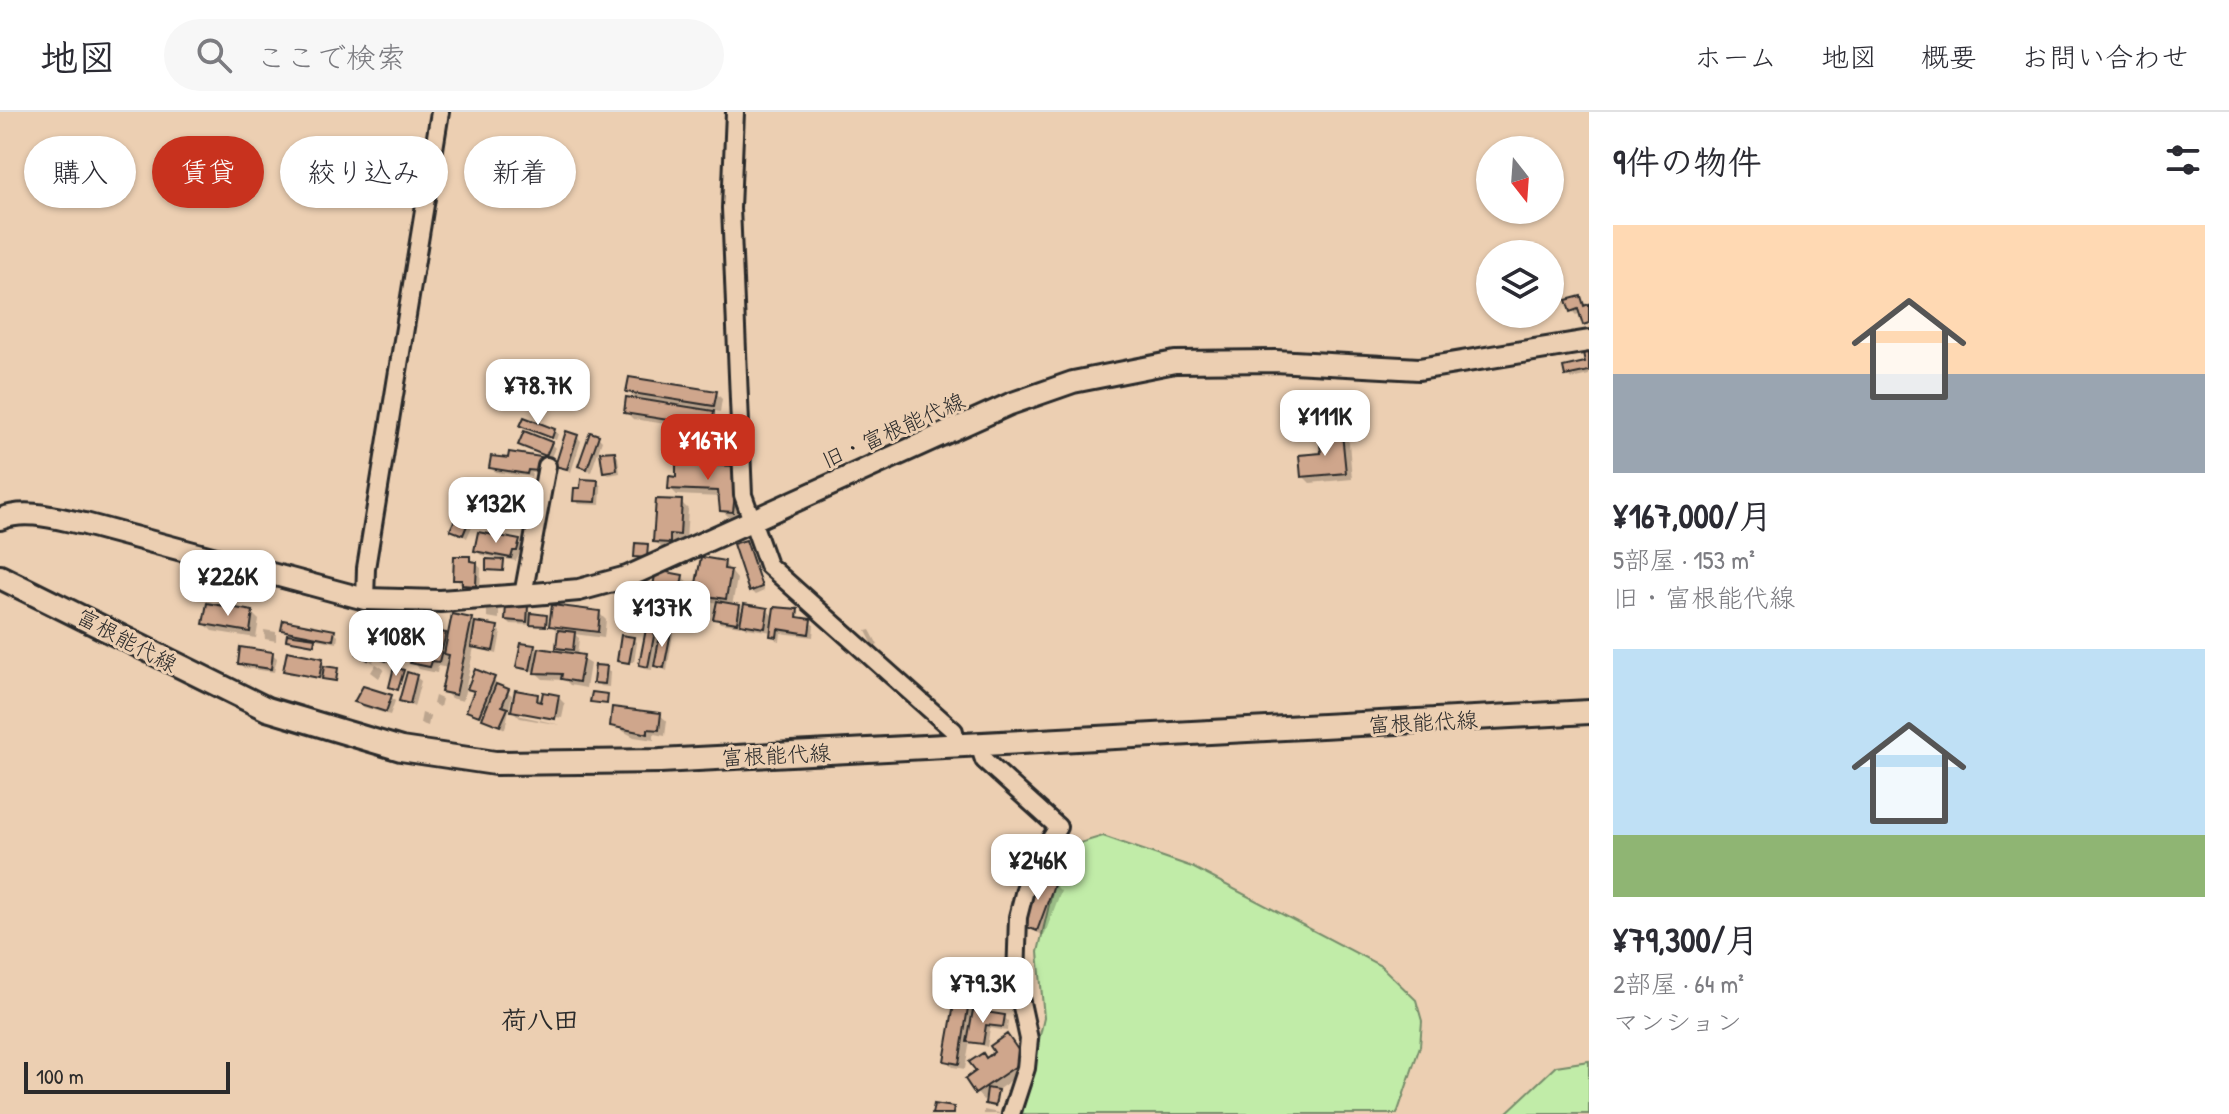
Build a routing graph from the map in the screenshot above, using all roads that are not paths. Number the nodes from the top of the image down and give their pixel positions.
1 (440, 112) edge
2 (735, 112) edge
3 (1589, 341) edge
4 (547, 466) dead end
5 (0, 519) edge
6 (753, 519) junction
7 (0, 577) edge
8 (523, 595) junction
9 (365, 599) junction
10 (1589, 712) edge
11 (979, 745) junction
12 (956, 746) junction
13 (1011, 1114) edge

1 - 9 street
2 - 6 street
3 - 6 street, 旧・富根能代線
4 - 8 street
5 - 9 street, 旧・富根能代線
6 - 8 street, 旧・富根能代線
6 - 12 street
7 - 12 main road, 富根能代線
8 - 9 street, 旧・富根能代線
10 - 11 main road, 富根能代線
11 - 12 main road, 富根能代線
11 - 13 street

